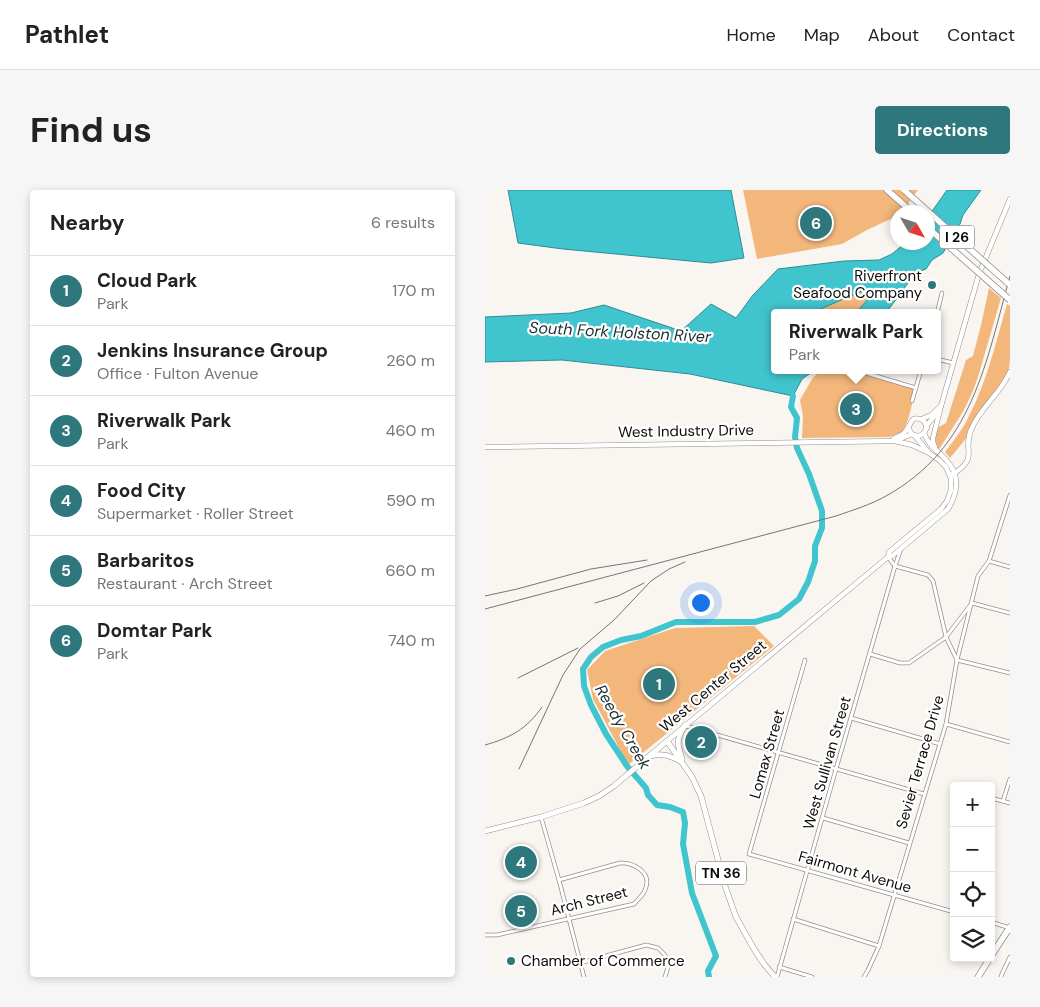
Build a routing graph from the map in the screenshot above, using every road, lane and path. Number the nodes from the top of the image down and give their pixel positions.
1 (887, 190) edge
2 (904, 190) edge
3 (1010, 199) edge
4 (904, 205) edge
5 (935, 233) edge
6 (1010, 285) edge
7 (942, 293) dead end
8 (1010, 300) edge
9 (938, 309) edge
10 (941, 360) edge
11 (953, 363) junction
12 (1010, 372) edge
13 (866, 374) dead end
14 (920, 374) edge
15 (916, 388) junction
16 (912, 401) dead end
17 (940, 408) junction
18 (922, 420) junction
19 (926, 426) junction
20 (909, 427) junction
21 (924, 433) junction
22 (914, 435) junction
23 (887, 441) junction
24 (895, 441) junction
25 (485, 447) edge
26 (937, 451) junction
27 (929, 453) junction
28 (952, 475) junction
29 (1010, 495) edge
30 (902, 548) junction
31 (887, 557) junction
32 (989, 561) junction
33 (895, 566) junction
34 (1010, 567) edge
35 (972, 603) junction
36 (1010, 613) edge
37 (946, 637) junction
38 (870, 654) junction
39 (805, 660) dead end
40 (957, 660) junction
41 (1010, 673) edge
42 (851, 718) junction
43 (946, 724) junction
44 (685, 725) junction
45 (667, 741) junction
46 (1010, 742) edge
47 (940, 744) junction
48 (779, 752) junction
49 (647, 757) junction
50 (683, 762) junction
51 (836, 769) junction
52 (1010, 779) edge
53 (924, 794) junction
54 (995, 799) edge
55 (1003, 801) junction
56 (1010, 803) edge
57 (541, 817) junction
58 (823, 818) junction
59 (485, 831) edge
60 (909, 843) junction
61 (749, 854) joint
62 (807, 870) junction
63 (559, 880) junction
64 (895, 895) junction
65 (950, 911) edge
66 (568, 918) junction
67 (793, 919) junction
68 (995, 923) edge
69 (1010, 927) edge
70 (485, 935) edge
71 (879, 946) junction
72 (995, 951) edge
73 (1010, 957) edge
74 (988, 962) edge
75 (580, 963) junction
76 (779, 967) junction
77 (584, 977) edge
78 (665, 977) edge
79 (776, 977) edge
80 (812, 977) edge
81 (864, 977) edge
82 (978, 977) edge
83 (1001, 977) edge

1 - 4 highway
2 - 6 highway, I 26, bridge
3 - 11 main road
5 - 8 highway, I 26, bridge
7 - 9 street
10 - 11 street
11 - 17 main road
12 - 28 main road
13 - 15 street
14 - 15 street
15 - 16 street
17 - 18 main road
17 - 19 main road
17 - 26 main road
18 - 19 main road
18 - 20 main road
19 - 21 main road
20 - 22 main road
20 - 23 main road
21 - 22 main road
21 - 26 main road
22 - 24 main road, West Industry Drive
22 - 27 main road
23 - 24 main road, West Industry Drive
23 - 25 main road, West Industry Drive
24 - 27 main road
26 - 28 main road
27 - 28 main road
28 - 30 main road, West Center Street
28 - 31 main road, West Center Street
29 - 32 street, Sevier Terrace Drive
30 - 31 main road, West Center Street
30 - 33 street, West Sullivan Street
31 - 33 street
31 - 44 main road, West Center Street
32 - 34 street
32 - 35 street, Sevier Terrace Drive
33 - 37 street
33 - 38 street, West Sullivan Street
35 - 36 street
35 - 37 street
35 - 40 street, Sevier Terrace Drive
37 - 38 street
37 - 40 street
38 - 42 street, West Sullivan Street
39 - 48 street, Lomax Street
40 - 41 street
40 - 43 street, Sevier Terrace Drive
42 - 47 street
42 - 51 street, West Sullivan Street
43 - 46 street
43 - 47 street, Sevier Terrace Drive
44 - 45 main road, West Center Street
44 - 48 street
44 - 50 main road
45 - 49 main road, West Center Street
45 - 50 main road, TN 36
47 - 53 street, Sevier Terrace Drive
48 - 51 street
48 - 61 street, Lomax Street
49 - 50 main road
49 - 57 main road, West Center Street
50 - 79 main road, TN 36
51 - 53 street
51 - 58 street, West Sullivan Street
52 - 55 street
53 - 60 street, Sevier Terrace Drive
54 - 55 street
55 - 56 street
57 - 59 main road, West Center Street
57 - 63 street
58 - 60 street
58 - 62 street, West Sullivan Street
60 - 64 street, Sevier Terrace Drive
61 - 62 street, Fairmont Avenue
62 - 64 street, Fairmont Avenue
62 - 67 street, West Sullivan Street
63 - 66 street
63 - 66 street, Arch Street
64 - 65 street, Fairmont Avenue
64 - 71 street, Sevier Terrace Drive
66 - 70 street, Arch Street
66 - 75 street
67 - 71 street
67 - 76 street, West Sullivan Street
68 - 69 street
69 - 72 highway
71 - 81 street, Sevier Terrace Drive
73 - 83 street
74 - 82 highway
75 - 77 street
75 - 78 street
76 - 79 street, West Sullivan Street
76 - 80 street

